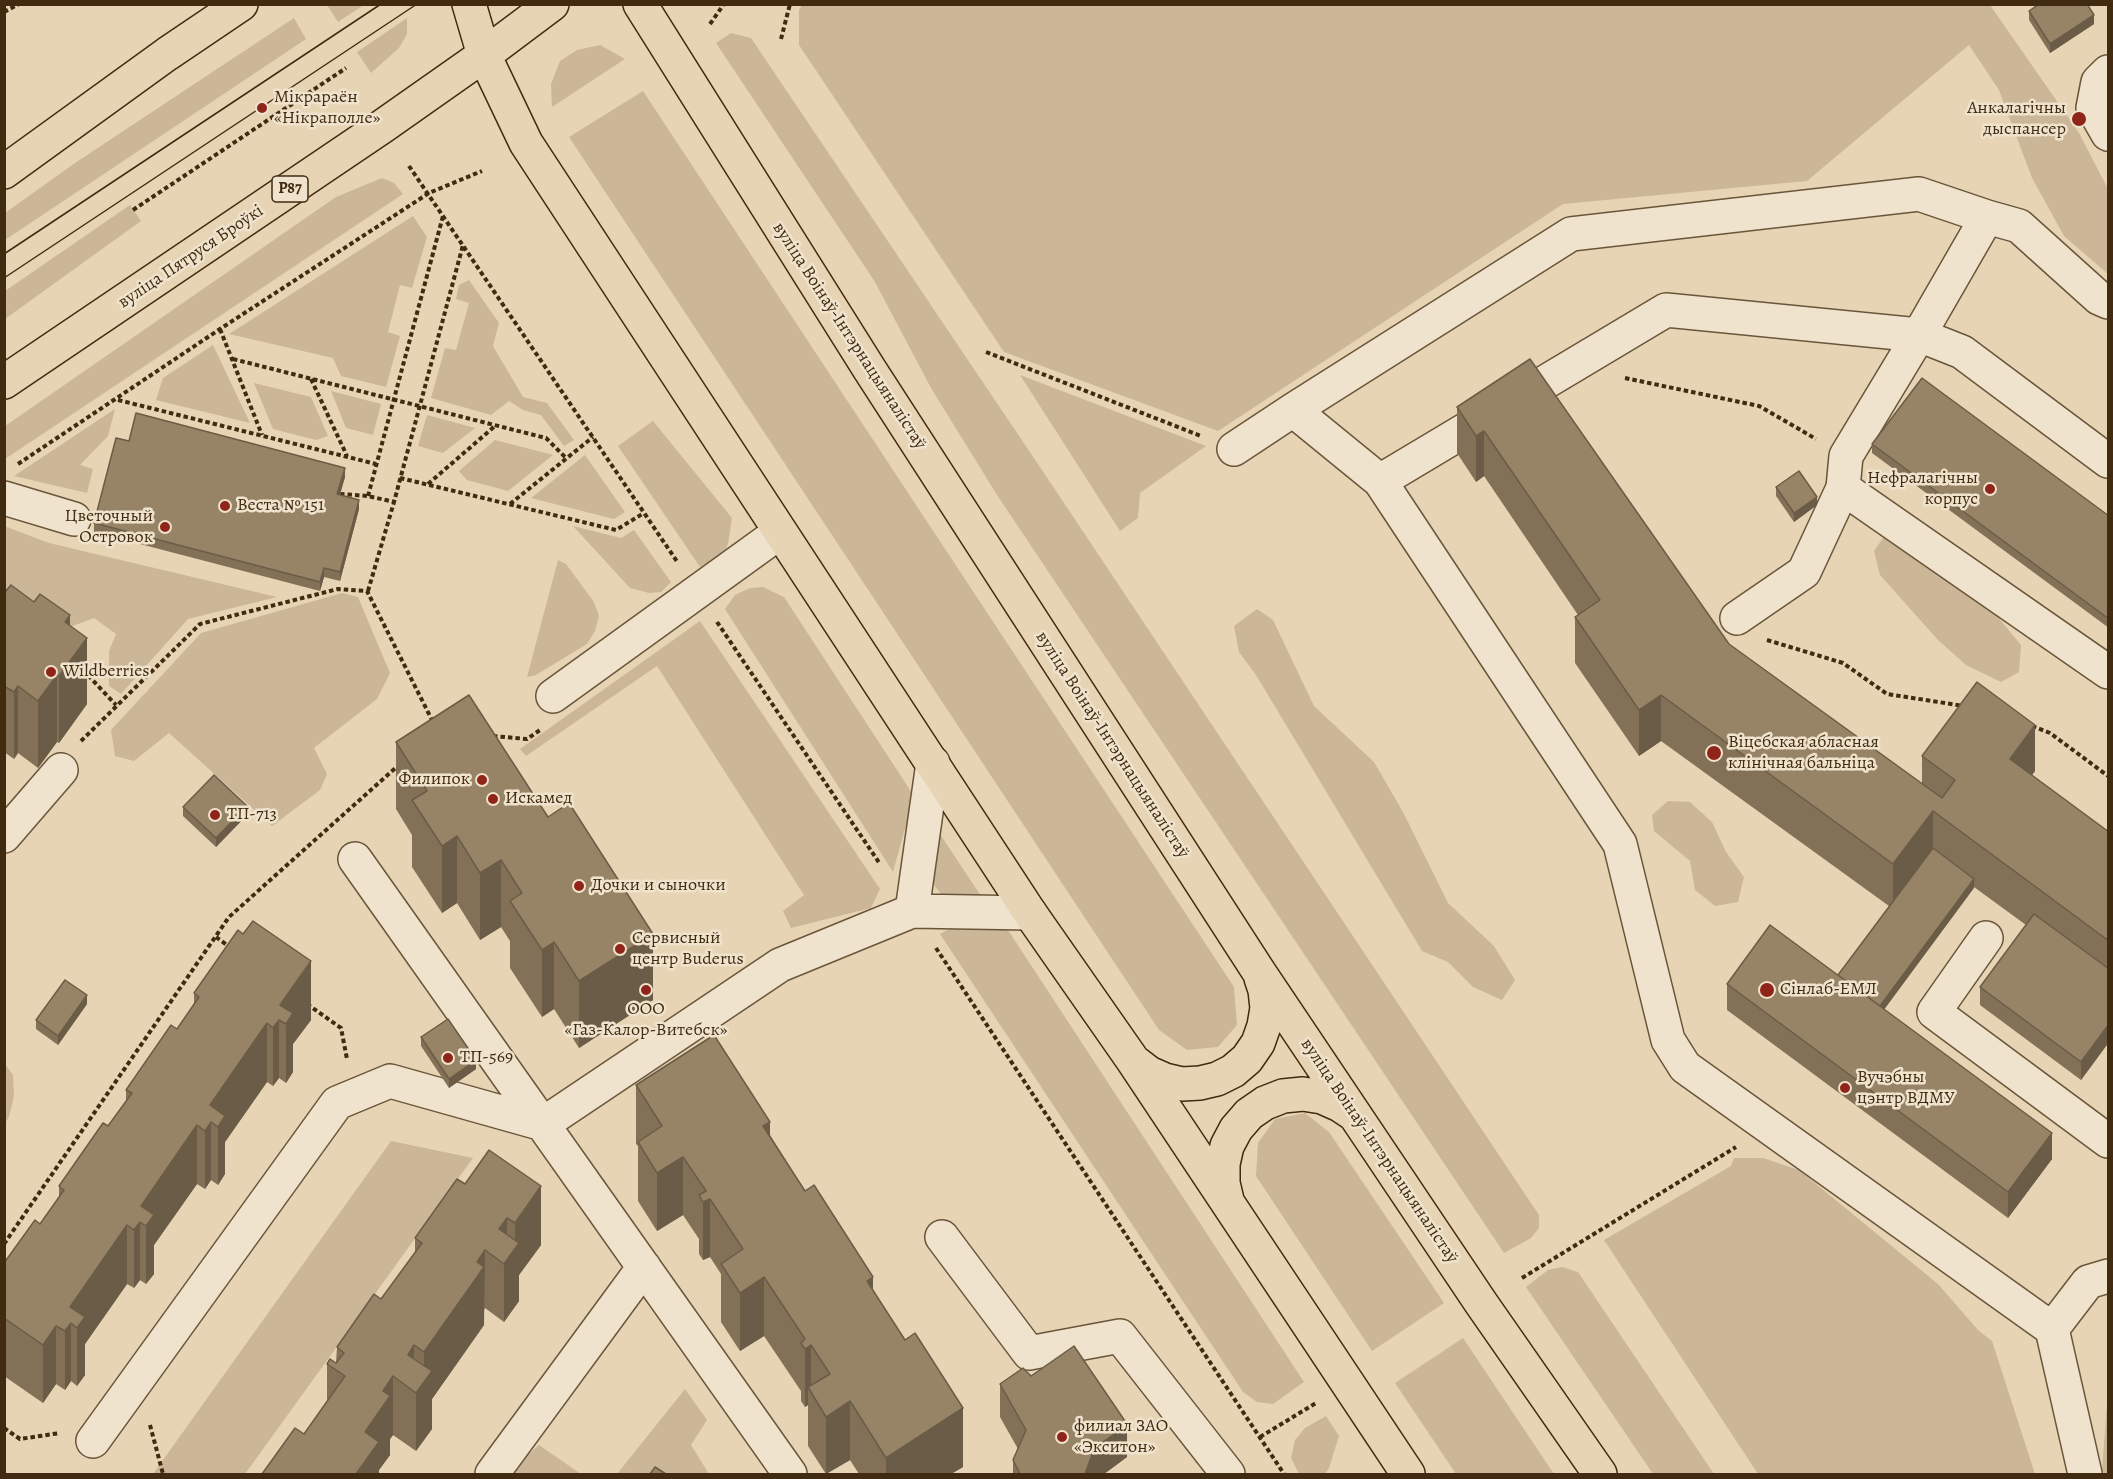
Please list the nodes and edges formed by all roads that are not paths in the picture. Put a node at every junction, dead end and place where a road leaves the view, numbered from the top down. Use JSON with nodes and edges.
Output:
{"nodes":[{"id":1,"x":241,"y":4,"type":"edge"},
{"id":2,"x":469,"y":4,"type":"edge"},
{"id":3,"x":552,"y":4,"type":"edge"},
{"id":4,"x":640,"y":4,"type":"edge"},
{"id":5,"x":484,"y":56,"type":"junction"},
{"id":6,"x":2109,"y":72,"type":"edge"},
{"id":7,"x":2109,"y":134,"type":"edge"},
{"id":8,"x":4,"y":172,"type":"edge"},
{"id":9,"x":1987,"y":217,"type":"junction"},
{"id":10,"x":2109,"y":302,"type":"edge"},
{"id":11,"x":1919,"y":335,"type":"junction"},
{"id":12,"x":4,"y":382,"type":"edge"},
{"id":13,"x":1293,"y":410,"type":"junction"},
{"id":14,"x":1234,"y":449,"type":"road end"},
{"id":15,"x":2109,"y":461,"type":"edge"},
{"id":16,"x":1380,"y":480,"type":"junction"},
{"id":17,"x":1843,"y":488,"type":"junction"},
{"id":18,"x":4,"y":498,"type":"edge"},
{"id":19,"x":74,"y":519,"type":"dead end"},
{"id":20,"x":780,"y":532,"type":"junction"},
{"id":21,"x":1737,"y":618,"type":"road end"},
{"id":22,"x":2109,"y":672,"type":"edge"},
{"id":23,"x":550,"y":711,"type":"road end"},
{"id":24,"x":933,"y":763,"type":"junction"},
{"id":25,"x":61,"y":770,"type":"dead end"},
{"id":26,"x":4,"y":836,"type":"edge"},
{"id":27,"x":355,"y":859,"type":"dead end"},
{"id":28,"x":912,"y":911,"type":"junction"},
{"id":29,"x":1030,"y":913,"type":"junction"},
{"id":30,"x":1986,"y":938,"type":"dead end"},
{"id":31,"x":1259,"y":972,"type":"junction"},
{"id":32,"x":1134,"y":1062,"type":"junction"},
{"id":33,"x":1356,"y":1116,"type":"junction"},
{"id":34,"x":543,"y":1124,"type":"junction"},
{"id":35,"x":2109,"y":1141,"type":"edge"},
{"id":36,"x":1228,"y":1202,"type":"junction"},
{"id":37,"x":942,"y":1238,"type":"dead end"},
{"id":38,"x":644,"y":1267,"type":"junction"},
{"id":39,"x":2109,"y":1276,"type":"edge"},
{"id":40,"x":2052,"y":1329,"type":"junction"},
{"id":41,"x":93,"y":1441,"type":"dead end"},
{"id":42,"x":1399,"y":1471,"type":"edge"},
{"id":43,"x":492,"y":1474,"type":"edge"},
{"id":44,"x":790,"y":1474,"type":"edge"},
{"id":45,"x":1228,"y":1474,"type":"edge"},
{"id":46,"x":1600,"y":1474,"type":"edge"},
{"id":47,"x":2085,"y":1474,"type":"edge"}],
"edges":[{"from":1,"to":8,"type":"main road"},
{"from":2,"to":5,"type":"main road"},
{"from":3,"to":5,"type":"main road","name":"вуліца Пятруся Броўкі","number":"Р87"},
{"from":4,"to":31,"type":"main road","name":"вуліца Воінаў-Інтэрнацыяналістаў"},
{"from":5,"to":12,"type":"main road","name":"вуліца Пятруся Броўкі","number":"Р87"},
{"from":5,"to":20,"type":"main road"},
{"from":6,"to":7,"type":"lane"},
{"from":9,"to":10,"type":"lane"},
{"from":9,"to":11,"type":"lane"},
{"from":9,"to":13,"type":"lane"},
{"from":11,"to":15,"type":"lane"},
{"from":11,"to":16,"type":"lane"},
{"from":11,"to":17,"type":"lane"},
{"from":13,"to":14,"type":"lane"},
{"from":13,"to":16,"type":"lane"},
{"from":16,"to":40,"type":"lane"},
{"from":17,"to":21,"type":"lane"},
{"from":17,"to":22,"type":"lane"},
{"from":18,"to":19,"type":"lane"},
{"from":20,"to":23,"type":"lane"},
{"from":20,"to":24,"type":"main road"},
{"from":24,"to":28,"type":"lane"},
{"from":24,"to":29,"type":"main road"},
{"from":25,"to":26,"type":"lane"},
{"from":27,"to":34,"type":"lane"},
{"from":28,"to":29,"type":"lane"},
{"from":28,"to":34,"type":"lane"},
{"from":29,"to":32,"type":"main road"},
{"from":30,"to":35,"type":"lane"},
{"from":31,"to":32,"type":"main road"},
{"from":31,"to":33,"type":"main road","name":"вуліца Воінаў-Інтэрнацыяналістаў"},
{"from":32,"to":36,"type":"main road"},
{"from":33,"to":36,"type":"main road"},
{"from":33,"to":46,"type":"main road","name":"вуліца Воінаў-Інтэрнацыяналістаў"},
{"from":34,"to":38,"type":"lane"},
{"from":34,"to":41,"type":"lane"},
{"from":36,"to":42,"type":"main road"},
{"from":37,"to":45,"type":"lane"},
{"from":38,"to":43,"type":"lane"},
{"from":38,"to":44,"type":"lane"},
{"from":39,"to":40,"type":"lane"},
{"from":40,"to":47,"type":"lane"}]}
